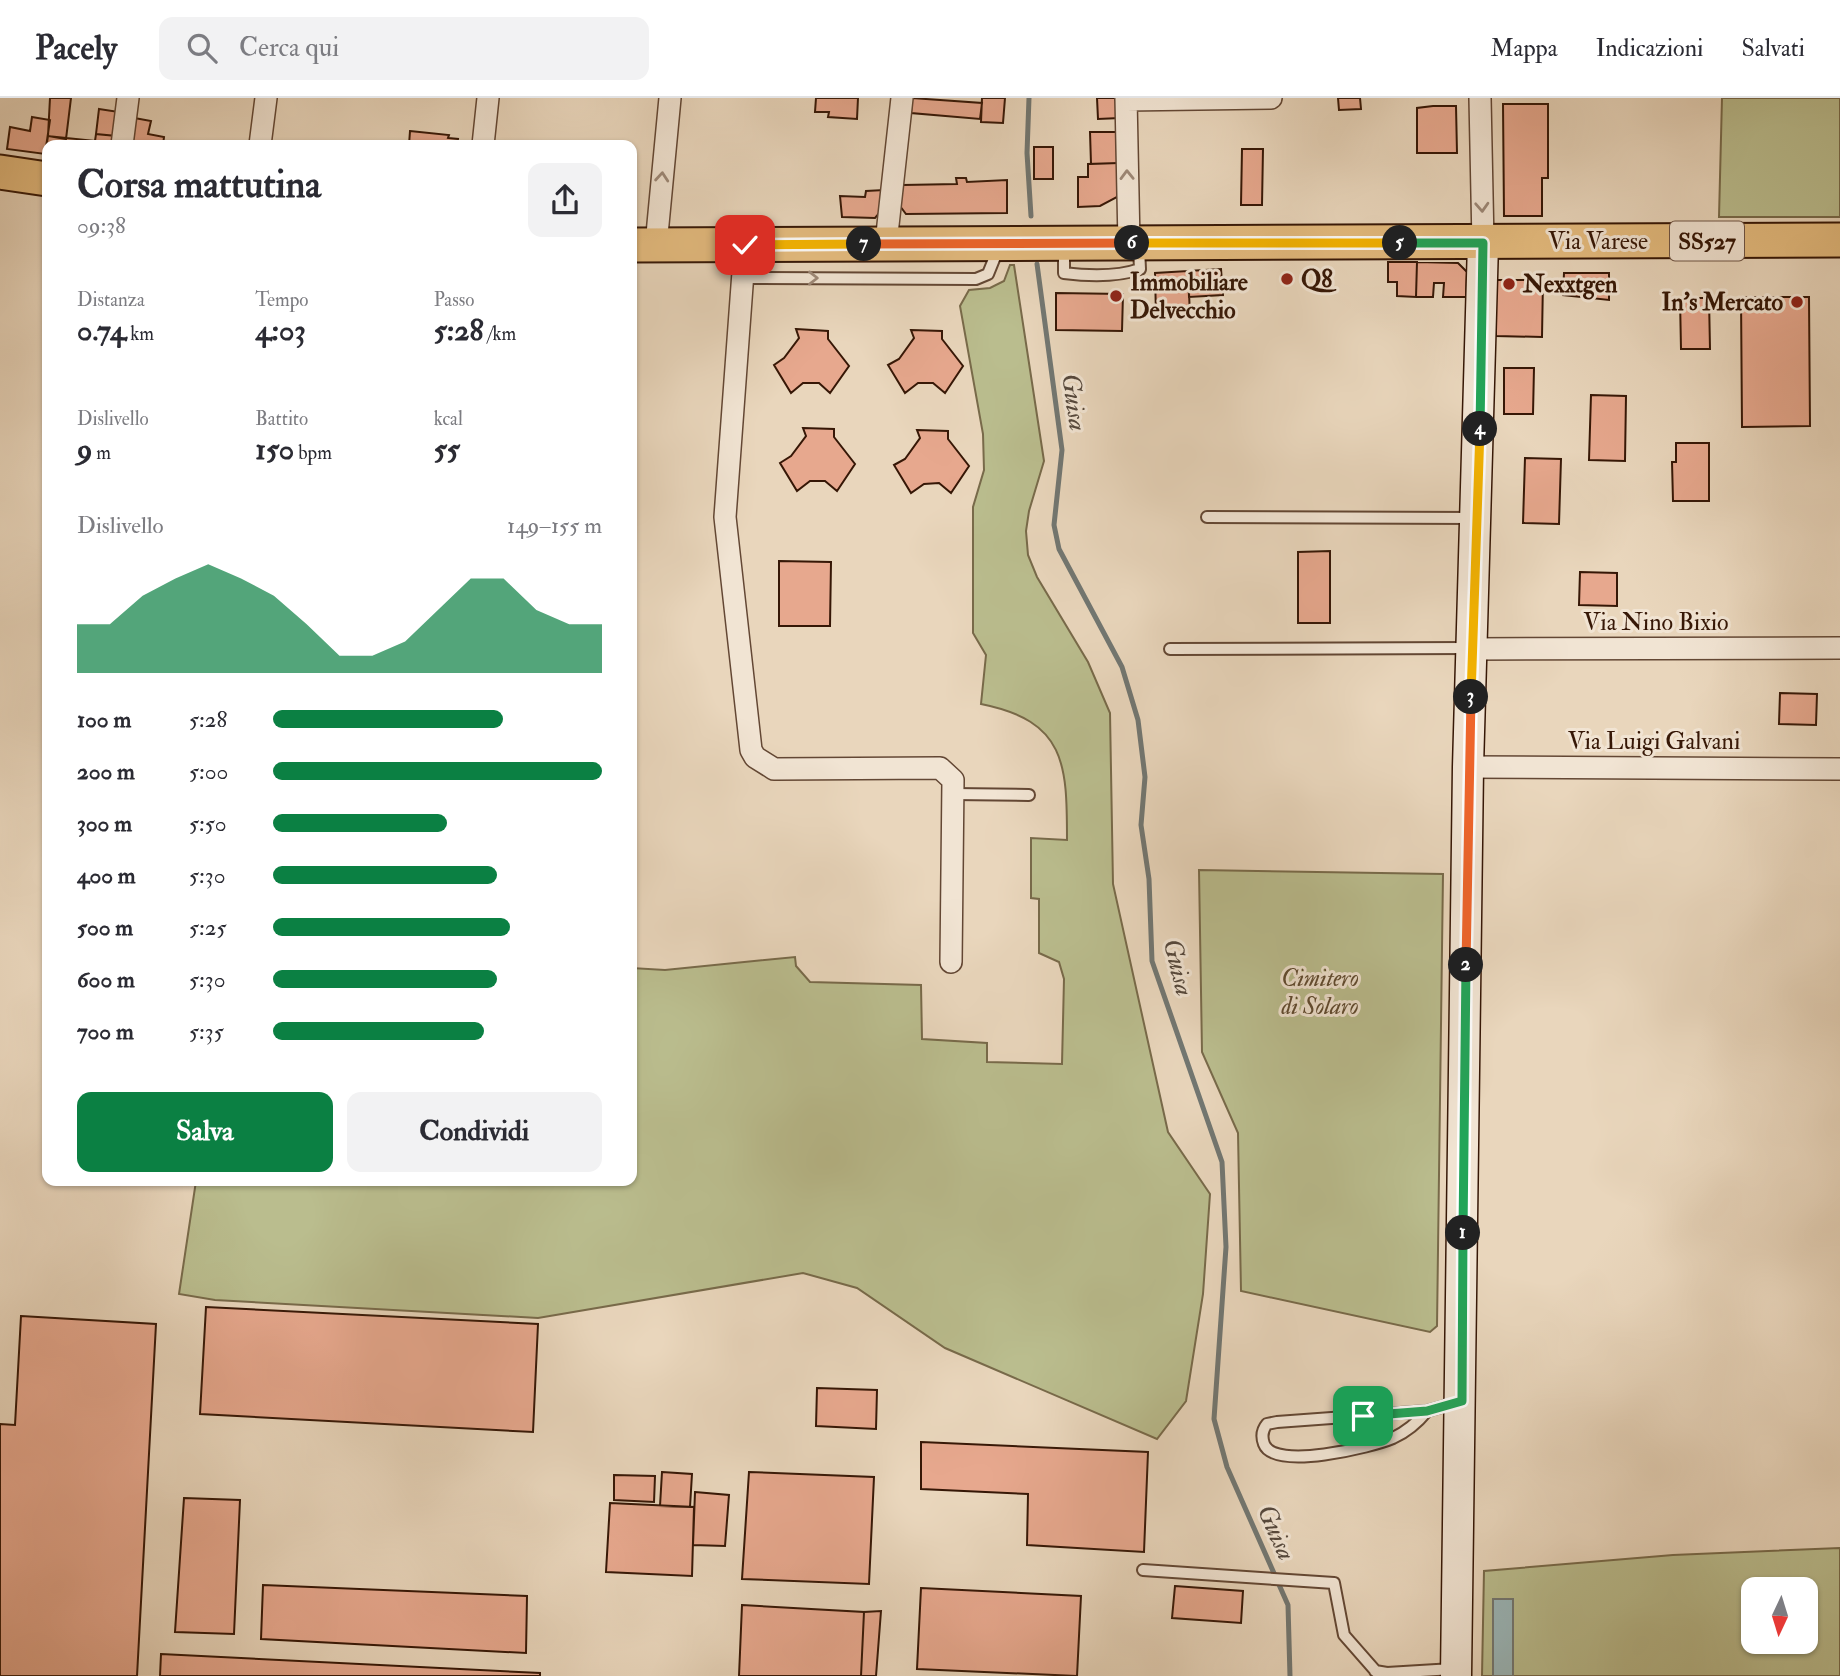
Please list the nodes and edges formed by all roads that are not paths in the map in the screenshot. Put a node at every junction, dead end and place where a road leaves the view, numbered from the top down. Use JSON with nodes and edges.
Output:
{"nodes":[{"id":1,"x":128,"y":98,"type":"edge"},
{"id":2,"x":266,"y":98,"type":"edge"},
{"id":3,"x":488,"y":98,"type":"edge"},
{"id":4,"x":670,"y":98,"type":"edge"},
{"id":5,"x":902,"y":98,"type":"edge"},
{"id":6,"x":1271,"y":98,"type":"edge"},
{"id":7,"x":1480,"y":98,"type":"edge"},
{"id":8,"x":1126,"y":99,"type":"edge"},
{"id":9,"x":123,"y":140,"type":"edge"},
{"id":10,"x":261,"y":140,"type":"edge"},
{"id":11,"x":484,"y":140,"type":"edge"},
{"id":12,"x":0,"y":172,"type":"edge"},
{"id":13,"x":42,"y":178,"type":"edge"},
{"id":14,"x":1840,"y":240,"type":"edge"},
{"id":15,"x":886,"y":243,"type":"junction"},
{"id":16,"x":1000,"y":243,"type":"junction"},
{"id":17,"x":1134,"y":243,"type":"junction"},
{"id":18,"x":1483,"y":243,"type":"junction"},
{"id":19,"x":644,"y":245,"type":"edge"},
{"id":20,"x":745,"y":245,"type":"junction"},
{"id":21,"x":745,"y":278,"type":"junction"},
{"id":22,"x":1207,"y":517,"type":"dead end"},
{"id":23,"x":1477,"y":518,"type":"junction"},
{"id":24,"x":1840,"y":648,"type":"edge"},
{"id":25,"x":1170,"y":649,"type":"dead end"},
{"id":26,"x":1472,"y":649,"type":"junction"},
{"id":27,"x":1468,"y":767,"type":"junction"},
{"id":28,"x":1840,"y":769,"type":"edge"},
{"id":29,"x":953,"y":794,"type":"junction"},
{"id":30,"x":1029,"y":795,"type":"dead end"},
{"id":31,"x":951,"y":962,"type":"dead end"},
{"id":32,"x":1462,"y":1401,"type":"junction"},
{"id":33,"x":1427,"y":1411,"type":"junction"},
{"id":34,"x":1143,"y":1570,"type":"dead end"},
{"id":35,"x":1456,"y":1672,"type":"edge"},
{"id":36,"x":1377,"y":1673,"type":"edge"}],
"edges":[{"from":1,"to":9,"type":"street"},
{"from":2,"to":10,"type":"street"},
{"from":3,"to":11,"type":"street"},
{"from":19,"to":4,"type":"street","one_way":true},
{"from":5,"to":15,"type":"street"},
{"from":6,"to":8,"type":"street"},
{"from":7,"to":18,"type":"street","one_way":true},
{"from":17,"to":8,"type":"street","one_way":true},
{"from":12,"to":13,"type":"main road"},
{"from":14,"to":18,"type":"main road","name":"Via Varese","number":"SS527"},
{"from":15,"to":16,"type":"main road","number":"SS527"},
{"from":15,"to":20,"type":"main road","number":"SS527"},
{"from":16,"to":17,"type":"main road","number":"SS527"},
{"from":21,"to":16,"type":"lane","one_way":true},
{"from":17,"to":18,"type":"main road","number":"SS527"},
{"from":18,"to":23,"type":"street"},
{"from":19,"to":20,"type":"main road","number":"SS527"},
{"from":20,"to":21,"type":"street"},
{"from":21,"to":29,"type":"street"},
{"from":22,"to":23,"type":"lane"},
{"from":23,"to":26,"type":"street"},
{"from":24,"to":26,"type":"street","name":"Via Nino Bixio"},
{"from":25,"to":26,"type":"lane"},
{"from":26,"to":27,"type":"street"},
{"from":27,"to":28,"type":"street","name":"Via Luigi Galvani"},
{"from":27,"to":32,"type":"street"},
{"from":29,"to":30,"type":"lane"},
{"from":29,"to":31,"type":"street"},
{"from":32,"to":33,"type":"lane"},
{"from":32,"to":35,"type":"street"},
{"from":33,"to":33,"type":"lane"},
{"from":34,"to":36,"type":"lane"},
{"from":35,"to":36,"type":"lane"}]}
